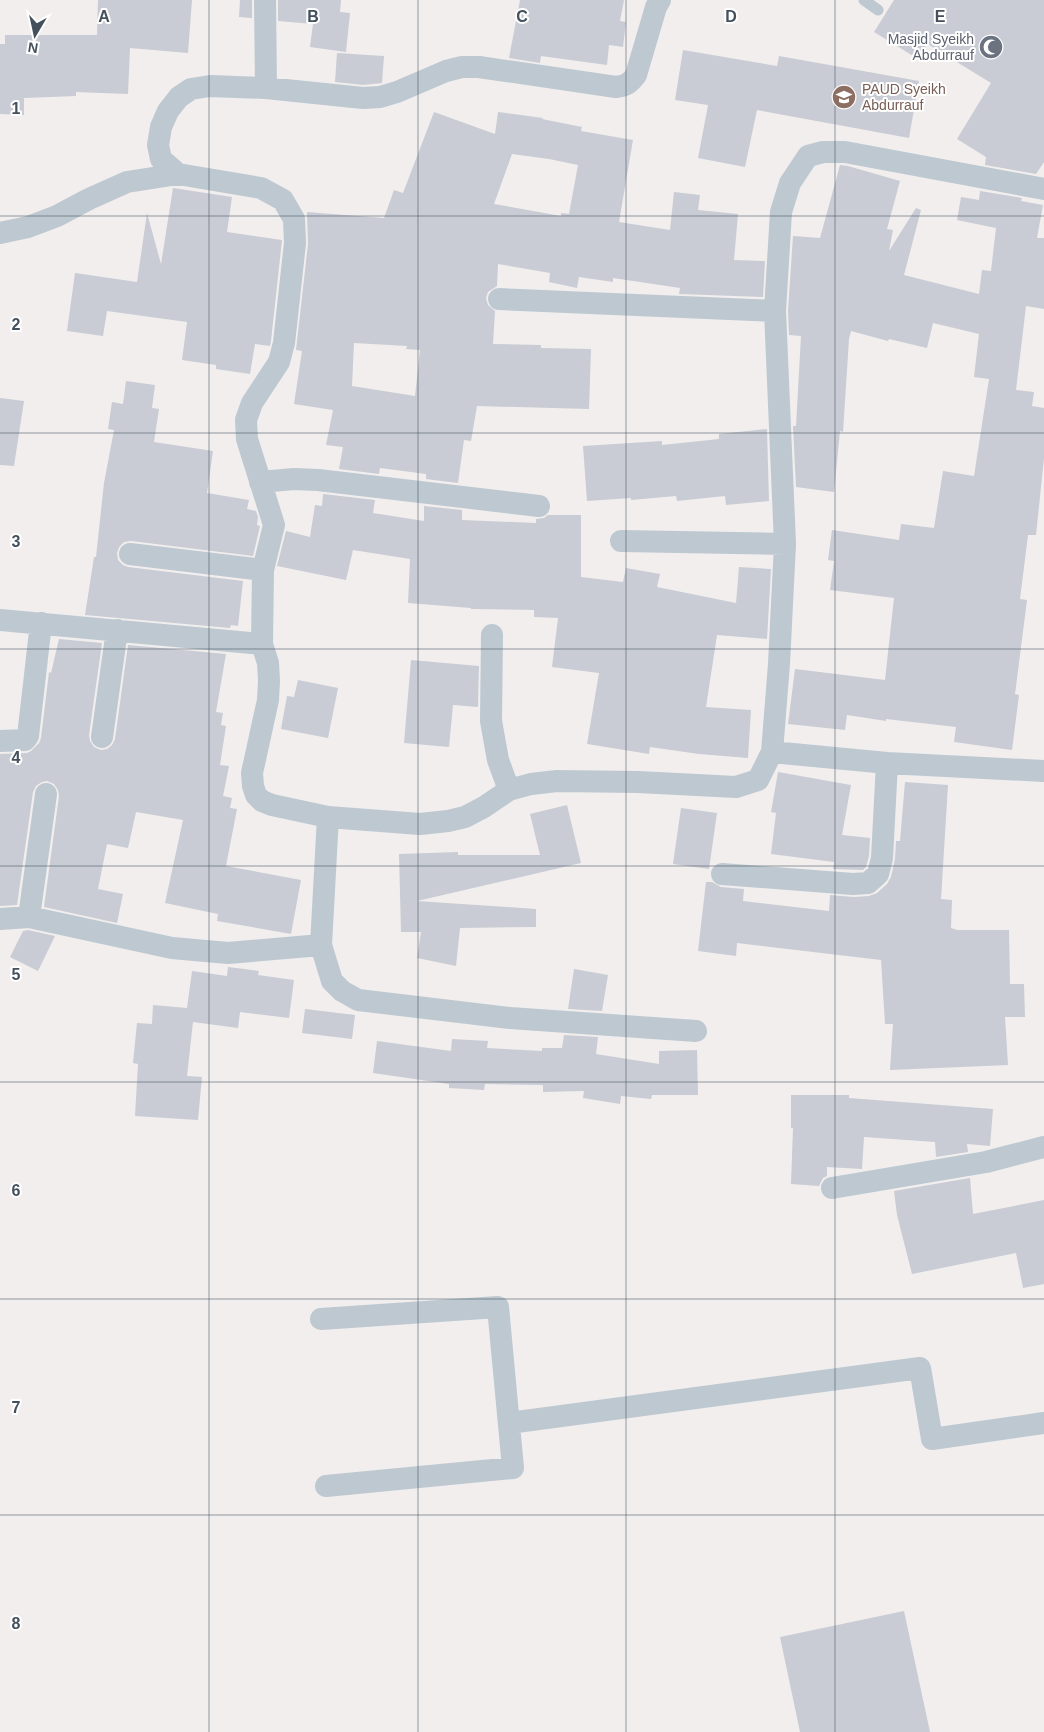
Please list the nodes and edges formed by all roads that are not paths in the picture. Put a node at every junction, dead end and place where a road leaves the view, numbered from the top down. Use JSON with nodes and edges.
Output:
{"nodes":[{"id":1,"x":265,"y":0,"type":"edge"},
{"id":2,"x":660,"y":0,"type":"edge"},
{"id":3,"x":864,"y":0,"type":"edge"},
{"id":4,"x":878,"y":10,"type":"dead end"},
{"id":5,"x":266,"y":88,"type":"junction"},
{"id":6,"x":178,"y":174,"type":"junction"},
{"id":7,"x":1044,"y":189,"type":"edge"},
{"id":8,"x":0,"y":232,"type":"edge"},
{"id":9,"x":499,"y":299,"type":"dead end"},
{"id":10,"x":775,"y":312,"type":"junction"},
{"id":11,"x":260,"y":482,"type":"junction"},
{"id":12,"x":539,"y":506,"type":"dead end"},
{"id":13,"x":621,"y":540,"type":"dead end"},
{"id":14,"x":785,"y":544,"type":"junction"},
{"id":15,"x":130,"y":554,"type":"dead end"},
{"id":16,"x":263,"y":570,"type":"junction"},
{"id":17,"x":0,"y":620,"type":"edge"},
{"id":18,"x":41,"y":624,"type":"junction"},
{"id":19,"x":117,"y":630,"type":"junction"},
{"id":20,"x":492,"y":635,"type":"dead end"},
{"id":21,"x":262,"y":644,"type":"junction"},
{"id":22,"x":102,"y":737,"type":"dead end"},
{"id":23,"x":0,"y":740,"type":"edge"},
{"id":24,"x":772,"y":752,"type":"junction"},
{"id":25,"x":887,"y":764,"type":"junction"},
{"id":26,"x":1044,"y":772,"type":"edge"},
{"id":27,"x":509,"y":790,"type":"junction"},
{"id":28,"x":46,"y":794,"type":"dead end"},
{"id":29,"x":328,"y":817,"type":"junction"},
{"id":30,"x":722,"y":874,"type":"dead end"},
{"id":31,"x":29,"y":917,"type":"junction"},
{"id":32,"x":0,"y":919,"type":"edge"},
{"id":33,"x":321,"y":945,"type":"junction"},
{"id":34,"x":696,"y":1031,"type":"dead end"},
{"id":35,"x":1044,"y":1147,"type":"edge"},
{"id":36,"x":832,"y":1188,"type":"dead end"},
{"id":37,"x":321,"y":1319,"type":"dead end"},
{"id":38,"x":509,"y":1423,"type":"junction"},
{"id":39,"x":1044,"y":1423,"type":"edge"},
{"id":40,"x":326,"y":1486,"type":"dead end"}],
"edges":[{"from":1,"to":5,"type":"street"},
{"from":2,"to":5,"type":"street"},
{"from":3,"to":4,"type":"lane"},
{"from":5,"to":6,"type":"street"},
{"from":6,"to":8,"type":"street"},
{"from":6,"to":11,"type":"street"},
{"from":7,"to":10,"type":"street"},
{"from":9,"to":10,"type":"street"},
{"from":10,"to":14,"type":"street"},
{"from":11,"to":12,"type":"street"},
{"from":11,"to":16,"type":"street"},
{"from":13,"to":14,"type":"street"},
{"from":14,"to":24,"type":"street"},
{"from":15,"to":16,"type":"street"},
{"from":16,"to":21,"type":"street"},
{"from":17,"to":18,"type":"street"},
{"from":18,"to":19,"type":"street"},
{"from":18,"to":23,"type":"street"},
{"from":19,"to":21,"type":"street"},
{"from":19,"to":22,"type":"street"},
{"from":20,"to":27,"type":"street"},
{"from":21,"to":29,"type":"street"},
{"from":24,"to":25,"type":"street"},
{"from":24,"to":27,"type":"street"},
{"from":25,"to":26,"type":"street"},
{"from":25,"to":30,"type":"street"},
{"from":27,"to":29,"type":"street"},
{"from":28,"to":31,"type":"street"},
{"from":29,"to":33,"type":"street"},
{"from":31,"to":32,"type":"street"},
{"from":31,"to":33,"type":"street"},
{"from":33,"to":34,"type":"street"},
{"from":35,"to":36,"type":"street"},
{"from":37,"to":38,"type":"street"},
{"from":38,"to":39,"type":"street"},
{"from":38,"to":40,"type":"street"}]}
